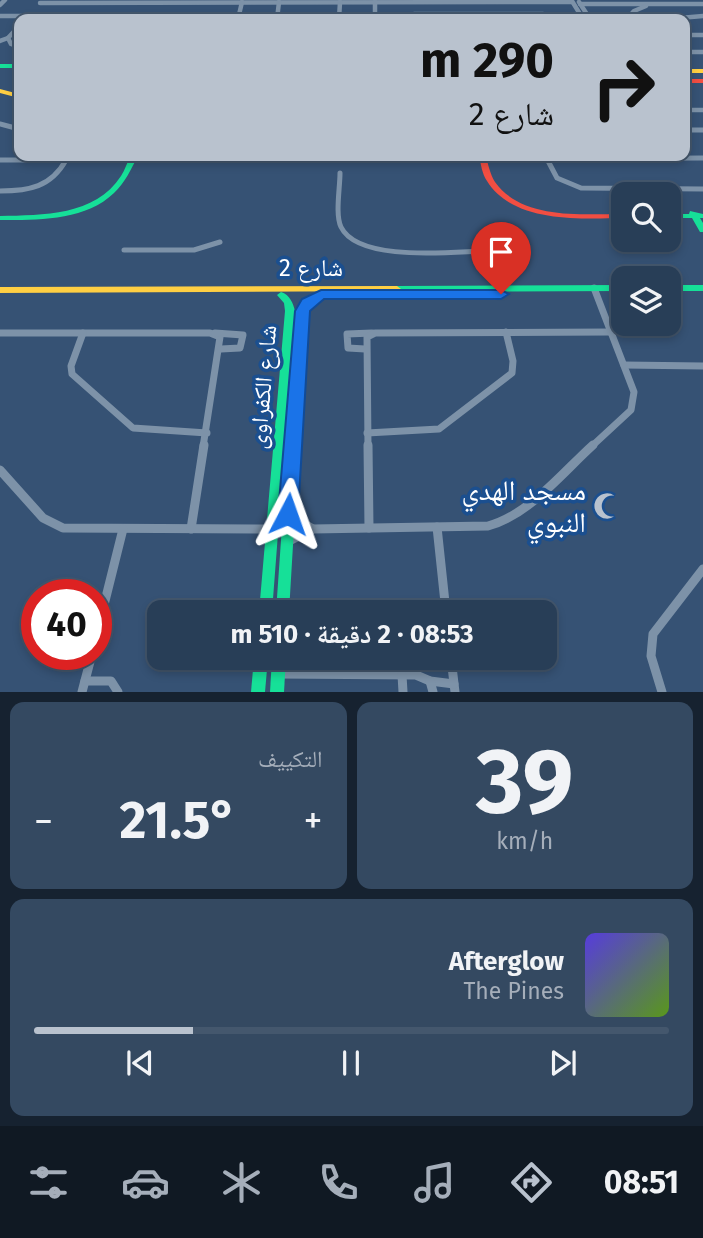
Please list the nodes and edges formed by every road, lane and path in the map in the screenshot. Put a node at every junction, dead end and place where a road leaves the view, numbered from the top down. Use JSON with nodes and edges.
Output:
{"nodes":[{"id":1,"x":694,"y":0,"type":"edge"},
{"id":2,"x":41,"y":1,"type":"edge"},
{"id":3,"x":298,"y":1,"type":"edge"},
{"id":4,"x":310,"y":1,"type":"edge"},
{"id":5,"x":575,"y":1,"type":"edge"},
{"id":6,"x":205,"y":2,"type":"junction"},
{"id":7,"x":242,"y":2,"type":"junction"},
{"id":8,"x":279,"y":2,"type":"junction"},
{"id":9,"x":340,"y":2,"type":"junction"},
{"id":10,"x":375,"y":2,"type":"junction"},
{"id":11,"x":413,"y":2,"type":"junction"},
{"id":12,"x":537,"y":2,"type":"junction"},
{"id":13,"x":79,"y":3,"type":"junction"},
{"id":14,"x":616,"y":4,"type":"junction"},
{"id":15,"x":654,"y":4,"type":"junction"},
{"id":16,"x":702,"y":6,"type":"edge"},
{"id":17,"x":71,"y":14,"type":"edge"},
{"id":18,"x":200,"y":14,"type":"edge"},
{"id":19,"x":239,"y":14,"type":"edge"},
{"id":20,"x":277,"y":14,"type":"edge"},
{"id":21,"x":339,"y":14,"type":"edge"},
{"id":22,"x":376,"y":14,"type":"edge"},
{"id":23,"x":415,"y":14,"type":"edge"},
{"id":24,"x":543,"y":14,"type":"edge"},
{"id":25,"x":623,"y":14,"type":"edge"},
{"id":26,"x":631,"y":14,"type":"edge"},
{"id":27,"x":14,"y":31,"type":"edge"},
{"id":28,"x":8,"y":38,"type":"junction"},
{"id":29,"x":0,"y":41,"type":"edge"},
{"id":30,"x":14,"y":44,"type":"edge"},
{"id":31,"x":66,"y":161,"type":"edge"},
{"id":32,"x":128,"y":161,"type":"edge"},
{"id":33,"x":488,"y":161,"type":"edge"},
{"id":34,"x":548,"y":161,"type":"edge"},
{"id":35,"x":340,"y":173,"type":"dead end"},
{"id":36,"x":703,"y":189,"type":"edge"},
{"id":37,"x":0,"y":191,"type":"edge"},
{"id":38,"x":611,"y":213,"type":"edge"},
{"id":39,"x":681,"y":214,"type":"edge"},
{"id":40,"x":700,"y":214,"type":"edge"},
{"id":41,"x":0,"y":216,"type":"edge"},
{"id":42,"x":703,"y":230,"type":"edge"},
{"id":43,"x":220,"y":242,"type":"dead end"},
{"id":44,"x":124,"y":250,"type":"dead end"},
{"id":45,"x":482,"y":251,"type":"dead end"},
{"id":46,"x":681,"y":288,"type":"edge"},
{"id":47,"x":703,"y":288,"type":"edge"},
{"id":48,"x":611,"y":289,"type":"edge"},
{"id":49,"x":595,"y":291,"type":"junction"},
{"id":50,"x":186,"y":292,"type":"junction"},
{"id":51,"x":413,"y":292,"type":"junction"},
{"id":52,"x":2,"y":293,"type":"edge"},
{"id":53,"x":611,"y":293,"type":"edge"},
{"id":54,"x":681,"y":294,"type":"edge"},
{"id":55,"x":703,"y":294,"type":"edge"},
{"id":56,"x":281,"y":295,"type":"junction"},
{"id":57,"x":321,"y":295,"type":"junction"},
{"id":58,"x":290,"y":308,"type":"junction"},
{"id":59,"x":303,"y":308,"type":"junction"},
{"id":60,"x":506,"y":332,"type":"junction"},
{"id":61,"x":611,"y":332,"type":"joint"},
{"id":62,"x":0,"y":333,"type":"edge"},
{"id":63,"x":83,"y":333,"type":"junction"},
{"id":64,"x":210,"y":333,"type":"junction"},
{"id":65,"x":375,"y":333,"type":"junction"},
{"id":66,"x":613,"y":336,"type":"edge"},
{"id":67,"x":221,"y":349,"type":"junction"},
{"id":68,"x":365,"y":349,"type":"junction"},
{"id":69,"x":624,"y":365,"type":"junction"},
{"id":70,"x":702,"y":366,"type":"edge"},
{"id":71,"x":207,"y":433,"type":"junction"},
{"id":72,"x":367,"y":433,"type":"junction"},
{"id":73,"x":0,"y":470,"type":"edge"},
{"id":74,"x":288,"y":514,"type":"junction"},
{"id":75,"x":437,"y":527,"type":"junction"},
{"id":76,"x":369,"y":528,"type":"junction"},
{"id":77,"x":272,"y":529,"type":"junction"},
{"id":78,"x":313,"y":529,"type":"junction"},
{"id":79,"x":122,"y":530,"type":"junction"},
{"id":80,"x":191,"y":530,"type":"junction"},
{"id":81,"x":286,"y":542,"type":"junction"},
{"id":82,"x":703,"y":569,"type":"edge"},
{"id":83,"x":110,"y":579,"type":"edge"},
{"id":84,"x":266,"y":600,"type":"edge"},
{"id":85,"x":283,"y":600,"type":"edge"},
{"id":86,"x":445,"y":600,"type":"edge"},
{"id":87,"x":260,"y":670,"type":"edge"},
{"id":88,"x":278,"y":670,"type":"edge"},
{"id":89,"x":452,"y":670,"type":"edge"},
{"id":90,"x":278,"y":674,"type":"junction"},
{"id":91,"x":402,"y":675,"type":"junction"},
{"id":92,"x":84,"y":687,"type":"edge"},
{"id":93,"x":432,"y":687,"type":"edge"},
{"id":94,"x":454,"y":688,"type":"edge"},
{"id":95,"x":118,"y":692,"type":"edge"},
{"id":96,"x":258,"y":692,"type":"edge"},
{"id":97,"x":277,"y":692,"type":"edge"},
{"id":98,"x":403,"y":692,"type":"edge"},
{"id":99,"x":662,"y":692,"type":"edge"}],
"edges":[{"from":1,"to":16,"type":"street"},
{"from":2,"to":13,"type":"street"},
{"from":3,"to":4,"type":"street"},
{"from":3,"to":8,"type":"street"},
{"from":4,"to":9,"type":"street"},
{"from":5,"to":12,"type":"street"},
{"from":5,"to":14,"type":"street"},
{"from":6,"to":7,"type":"street"},
{"from":6,"to":13,"type":"street"},
{"from":6,"to":18,"type":"street"},
{"from":7,"to":8,"type":"street"},
{"from":7,"to":19,"type":"street"},
{"from":8,"to":20,"type":"street"},
{"from":9,"to":10,"type":"street"},
{"from":9,"to":21,"type":"street"},
{"from":10,"to":11,"type":"street"},
{"from":10,"to":22,"type":"street"},
{"from":11,"to":12,"type":"street"},
{"from":11,"to":23,"type":"street"},
{"from":12,"to":24,"type":"street"},
{"from":13,"to":17,"type":"street"},
{"from":14,"to":15,"type":"street"},
{"from":14,"to":25,"type":"street"},
{"from":15,"to":16,"type":"street"},
{"from":15,"to":26,"type":"street"},
{"from":27,"to":28,"type":"street"},
{"from":28,"to":29,"type":"street"},
{"from":28,"to":30,"type":"street"},
{"from":31,"to":37,"type":"street"},
{"from":32,"to":41,"type":"main road"},
{"from":33,"to":38,"type":"main road"},
{"from":34,"to":36,"type":"street"},
{"from":35,"to":45,"type":"street"},
{"from":39,"to":40,"type":"main road"},
{"from":40,"to":42,"type":"main road"},
{"from":43,"to":44,"type":"street"},
{"from":46,"to":47,"type":"main road"},
{"from":48,"to":49,"type":"main road","name":"شارع 2"},
{"from":49,"to":51,"type":"main road","name":"شارع 2"},
{"from":49,"to":53,"type":"main road","name":"شارع 2"},
{"from":49,"to":61,"type":"street"},
{"from":50,"to":51,"type":"main road","name":"شارع 2"},
{"from":50,"to":52,"type":"main road","name":"شارع 2"},
{"from":50,"to":56,"type":"main road","name":"شارع 2"},
{"from":51,"to":57,"type":"main road","name":"شارع 2"},
{"from":54,"to":55,"type":"main road"},
{"from":56,"to":57,"type":"main road","name":"شارع 2"},
{"from":56,"to":58,"type":"main road","name":"شارع الكفراوى"},
{"from":57,"to":59,"type":"main road","name":"شارع الكفراوى"},
{"from":58,"to":59,"type":"main road"},
{"from":58,"to":77,"type":"main road","name":"شارع الكفراوى"},
{"from":59,"to":74,"type":"main road","name":"شارع الكفراوى"},
{"from":60,"to":61,"type":"street"},
{"from":60,"to":65,"type":"street"},
{"from":60,"to":72,"type":"street"},
{"from":62,"to":63,"type":"street"},
{"from":63,"to":64,"type":"street"},
{"from":63,"to":71,"type":"street"},
{"from":64,"to":67,"type":"street"},
{"from":64,"to":67,"type":"street"},
{"from":65,"to":68,"type":"street"},
{"from":65,"to":68,"type":"street"},
{"from":66,"to":69,"type":"street"},
{"from":67,"to":71,"type":"street"},
{"from":68,"to":72,"type":"street"},
{"from":69,"to":70,"type":"street"},
{"from":69,"to":75,"type":"street"},
{"from":71,"to":80,"type":"street"},
{"from":72,"to":76,"type":"street"},
{"from":73,"to":79,"type":"street"},
{"from":74,"to":78,"type":"street"},
{"from":74,"to":81,"type":"main road","name":"شارع الكفراوى"},
{"from":75,"to":76,"type":"street"},
{"from":75,"to":86,"type":"street"},
{"from":76,"to":78,"type":"street"},
{"from":77,"to":80,"type":"street"},
{"from":77,"to":84,"type":"main road","name":"شارع الكفراوى"},
{"from":78,"to":81,"type":"street"},
{"from":79,"to":80,"type":"street"},
{"from":79,"to":83,"type":"street"},
{"from":81,"to":85,"type":"main road","name":"شارع الكفراوى"},
{"from":82,"to":99,"type":"street"},
{"from":87,"to":96,"type":"main road"},
{"from":88,"to":90,"type":"main road"},
{"from":89,"to":94,"type":"street"},
{"from":90,"to":91,"type":"street"},
{"from":90,"to":97,"type":"main road"},
{"from":91,"to":93,"type":"street"},
{"from":91,"to":98,"type":"street"},
{"from":92,"to":95,"type":"street"},
{"from":93,"to":94,"type":"street"}]}
